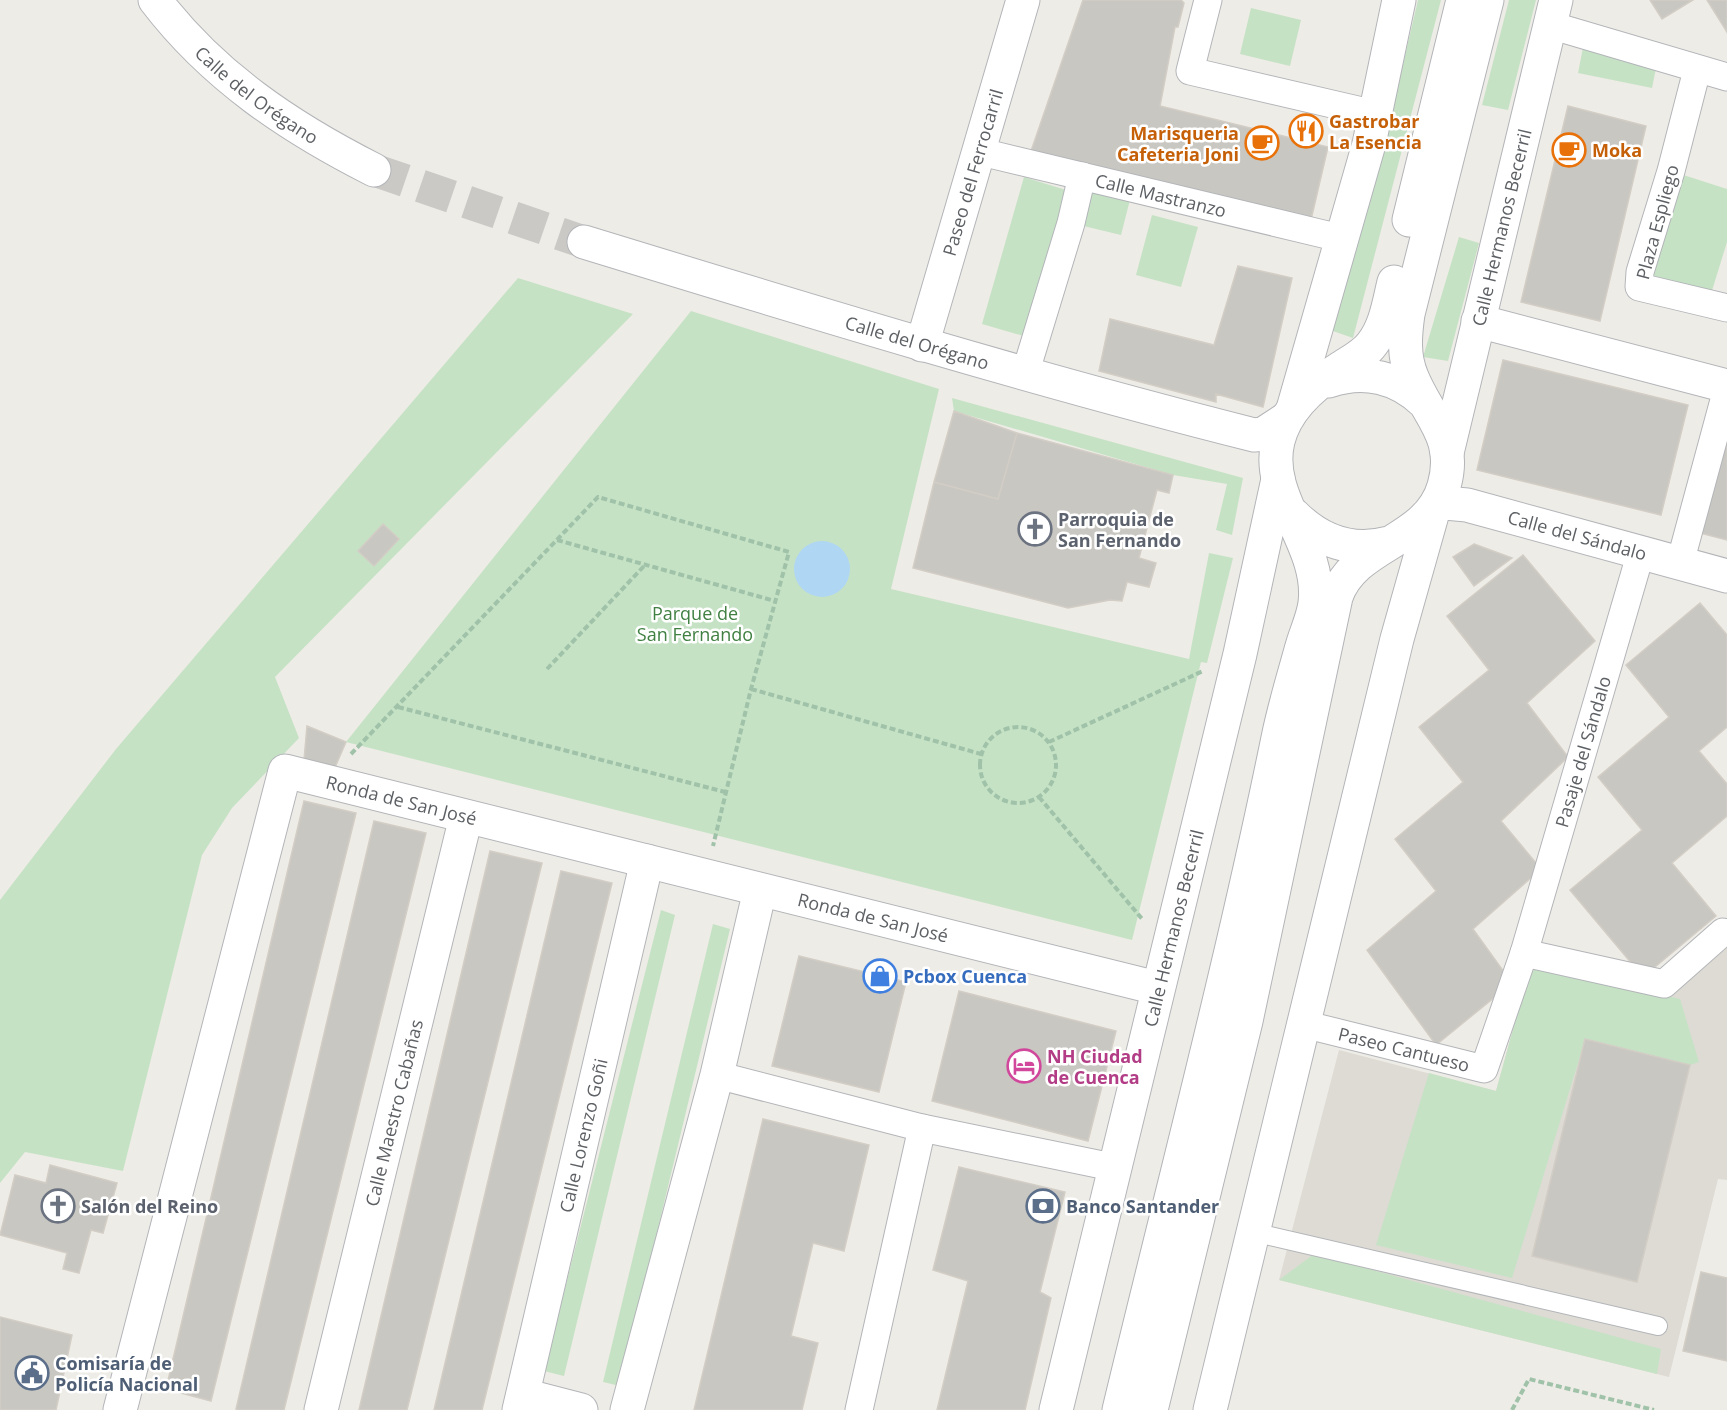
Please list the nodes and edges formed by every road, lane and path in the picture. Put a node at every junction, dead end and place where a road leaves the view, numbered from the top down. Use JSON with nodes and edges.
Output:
{"nodes":[{"id":1,"x":155,"y":0,"type":"edge"},
{"id":2,"x":1023,"y":0,"type":"edge"},
{"id":3,"x":1208,"y":0,"type":"edge"},
{"id":4,"x":1399,"y":0,"type":"edge"},
{"id":5,"x":1463,"y":0,"type":"edge"},
{"id":6,"x":1487,"y":0,"type":"edge"},
{"id":7,"x":1553,"y":12,"type":"edge"},
{"id":8,"x":1697,"y":70,"type":"junction"},
{"id":9,"x":1727,"y":77,"type":"edge"},
{"id":10,"x":1375,"y":114,"type":"junction"},
{"id":11,"x":977,"y":152,"type":"junction"},
{"id":12,"x":374,"y":170,"type":"tunnel mouth"},
{"id":13,"x":1082,"y":176,"type":"junction"},
{"id":14,"x":1344,"y":239,"type":"junction"},
{"id":15,"x":584,"y":242,"type":"tunnel mouth"},
{"id":16,"x":1727,"y":308,"type":"edge"},
{"id":17,"x":1478,"y":321,"type":"junction"},
{"id":18,"x":922,"y":345,"type":"junction"},
{"id":19,"x":1025,"y":374,"type":"junction"},
{"id":20,"x":1727,"y":387,"type":"edge"},
{"id":21,"x":1426,"y":404,"type":"junction"},
{"id":22,"x":1298,"y":406,"type":"junction"},
{"id":23,"x":1254,"y":435,"type":"junction"},
{"id":24,"x":1448,"y":459,"type":"junction"},
{"id":25,"x":1280,"y":483,"type":"junction"},
{"id":26,"x":1434,"y":508,"type":"junction"},
{"id":27,"x":1484,"y":510,"type":"junction"},
{"id":28,"x":557,"y":540,"type":"junction"},
{"id":29,"x":1393,"y":541,"type":"junction"},
{"id":30,"x":1641,"y":552,"type":"junction"},
{"id":31,"x":1680,"y":563,"type":"junction"},
{"id":32,"x":645,"y":565,"type":"junction"},
{"id":33,"x":1727,"y":576,"type":"edge"},
{"id":34,"x":775,"y":601,"type":"junction"},
{"id":35,"x":1240,"y":654,"type":"junction"},
{"id":36,"x":547,"y":669,"type":"dead end"},
{"id":37,"x":751,"y":689,"type":"junction"},
{"id":38,"x":397,"y":707,"type":"junction"},
{"id":39,"x":1049,"y":742,"type":"junction"},
{"id":40,"x":981,"y":754,"type":"junction"},
{"id":41,"x":326,"y":782,"type":"junction"},
{"id":42,"x":725,"y":792,"type":"junction"},
{"id":43,"x":1039,"y":797,"type":"junction"},
{"id":44,"x":466,"y":817,"type":"junction"},
{"id":45,"x":647,"y":861,"type":"junction"},
{"id":46,"x":706,"y":876,"type":"junction"},
{"id":47,"x":760,"y":890,"type":"junction"},
{"id":48,"x":1726,"y":927,"type":"edge"},
{"id":49,"x":1166,"y":948,"type":"junction"},
{"id":50,"x":1524,"y":953,"type":"junction"},
{"id":51,"x":1157,"y":988,"type":"junction"},
{"id":52,"x":1303,"y":1024,"type":"junction"},
{"id":53,"x":717,"y":1075,"type":"junction"},
{"id":54,"x":922,"y":1128,"type":"junction"},
{"id":55,"x":1117,"y":1168,"type":"junction"},
{"id":56,"x":1253,"y":1232,"type":"junction"},
{"id":57,"x":1658,"y":1326,"type":"dead end"},
{"id":58,"x":521,"y":1402,"type":"edge"},
{"id":59,"x":120,"y":1410,"type":"edge"},
{"id":60,"x":321,"y":1410,"type":"edge"},
{"id":61,"x":581,"y":1410,"type":"edge"},
{"id":62,"x":627,"y":1410,"type":"edge"},
{"id":63,"x":859,"y":1410,"type":"edge"},
{"id":64,"x":1056,"y":1410,"type":"edge"},
{"id":65,"x":1119,"y":1410,"type":"edge"},
{"id":66,"x":1150,"y":1410,"type":"edge"},
{"id":67,"x":1210,"y":1410,"type":"edge"},
{"id":68,"x":1512,"y":1410,"type":"edge"},
{"id":69,"x":1654,"y":1410,"type":"edge"}],
"edges":[{"from":1,"to":12,"type":"street","name":"Calle del Orégano"},
{"from":2,"to":11,"type":"street","name":"Paseo del Ferrocarril"},
{"from":3,"to":10,"type":"street"},
{"from":4,"to":10,"type":"street","name":"Calle Hermanos Becerril"},
{"from":5,"to":22,"type":"street"},
{"from":6,"to":21,"type":"street","name":"Calle Hermanos Becerril"},
{"from":7,"to":8,"type":"street"},
{"from":7,"to":17,"type":"street","name":"Calle Hermanos Becerril"},
{"from":8,"to":9,"type":"street"},
{"from":8,"to":16,"type":"street","name":"Plaza Espliego"},
{"from":10,"to":14,"type":"street","name":"Calle Hermanos Becerril"},
{"from":11,"to":13,"type":"street","name":"Calle Mastranzo"},
{"from":11,"to":18,"type":"street","name":"Paseo del Ferrocarril"},
{"from":13,"to":14,"type":"street","name":"Calle Mastranzo"},
{"from":13,"to":19,"type":"street"},
{"from":14,"to":22,"type":"street","name":"Calle Hermanos Becerril"},
{"from":15,"to":18,"type":"street","name":"Calle del Orégano"},
{"from":17,"to":20,"type":"street"},
{"from":17,"to":24,"type":"street","name":"Calle Hermanos Becerril"},
{"from":18,"to":19,"type":"street","name":"Calle del Orégano"},
{"from":19,"to":23,"type":"street","name":"Calle del Orégano"},
{"from":20,"to":31,"type":"street"},
{"from":21,"to":22,"type":"street","name":"Calle Hermanos Becerril"},
{"from":21,"to":24,"type":"street","name":"Calle Hermanos Becerril"},
{"from":22,"to":23,"type":"street"},
{"from":22,"to":25,"type":"street","name":"Calle Hermanos Becerril"},
{"from":23,"to":25,"type":"street"},
{"from":24,"to":26,"type":"street","name":"Calle Hermanos Becerril"},
{"from":24,"to":27,"type":"street","name":"Calle del Sándalo"},
{"from":25,"to":29,"type":"street","name":"Calle Hermanos Becerril"},
{"from":25,"to":35,"type":"street","name":"Calle Hermanos Becerril"},
{"from":25,"to":65,"type":"street"},
{"from":26,"to":27,"type":"street"},
{"from":26,"to":29,"type":"street","name":"Calle Hermanos Becerril"},
{"from":26,"to":52,"type":"street","name":"Calle Hermanos Becerril"},
{"from":27,"to":30,"type":"street","name":"Calle del Sándalo"},
{"from":28,"to":32,"type":"path"},
{"from":28,"to":34,"type":"path"},
{"from":28,"to":38,"type":"path"},
{"from":29,"to":66,"type":"street","name":"Calle Hermanos Becerril"},
{"from":30,"to":31,"type":"street","name":"Calle del Sándalo"},
{"from":30,"to":50,"type":"street","name":"Pasaje del Sándalo"},
{"from":31,"to":33,"type":"street","name":"Calle del Sándalo"},
{"from":32,"to":34,"type":"path"},
{"from":32,"to":36,"type":"path"},
{"from":34,"to":37,"type":"path"},
{"from":35,"to":39,"type":"path"},
{"from":35,"to":49,"type":"street","name":"Calle Hermanos Becerril"},
{"from":37,"to":40,"type":"path"},
{"from":37,"to":42,"type":"path"},
{"from":38,"to":41,"type":"path"},
{"from":38,"to":42,"type":"path"},
{"from":39,"to":40,"type":"path"},
{"from":39,"to":43,"type":"path"},
{"from":40,"to":43,"type":"path"},
{"from":41,"to":44,"type":"street","name":"Ronda de San José"},
{"from":41,"to":59,"type":"street","name":"Ronda de San José"},
{"from":42,"to":46,"type":"path"},
{"from":43,"to":49,"type":"path"},
{"from":44,"to":45,"type":"street","name":"Ronda de San José"},
{"from":44,"to":60,"type":"street","name":"Calle Maestro Cabañas"},
{"from":45,"to":46,"type":"street","name":"Ronda de San José"},
{"from":45,"to":58,"type":"street","name":"Calle Lorenzo Goñi"},
{"from":46,"to":47,"type":"street","name":"Ronda de San José"},
{"from":47,"to":51,"type":"street","name":"Ronda de San José"},
{"from":47,"to":53,"type":"street"},
{"from":48,"to":50,"type":"street"},
{"from":49,"to":51,"type":"street","name":"Calle Hermanos Becerril"},
{"from":50,"to":52,"type":"street","name":"Paseo Cantueso"},
{"from":51,"to":55,"type":"street","name":"Calle Hermanos Becerril"},
{"from":52,"to":56,"type":"street","name":"Calle Hermanos Becerril"},
{"from":53,"to":54,"type":"street"},
{"from":53,"to":62,"type":"street"},
{"from":54,"to":55,"type":"street"},
{"from":54,"to":63,"type":"street"},
{"from":55,"to":64,"type":"street","name":"Calle Hermanos Becerril"},
{"from":56,"to":57,"type":"lane"},
{"from":56,"to":67,"type":"street","name":"Calle Hermanos Becerril"},
{"from":58,"to":61,"type":"street"},
{"from":68,"to":69,"type":"path"}]}
